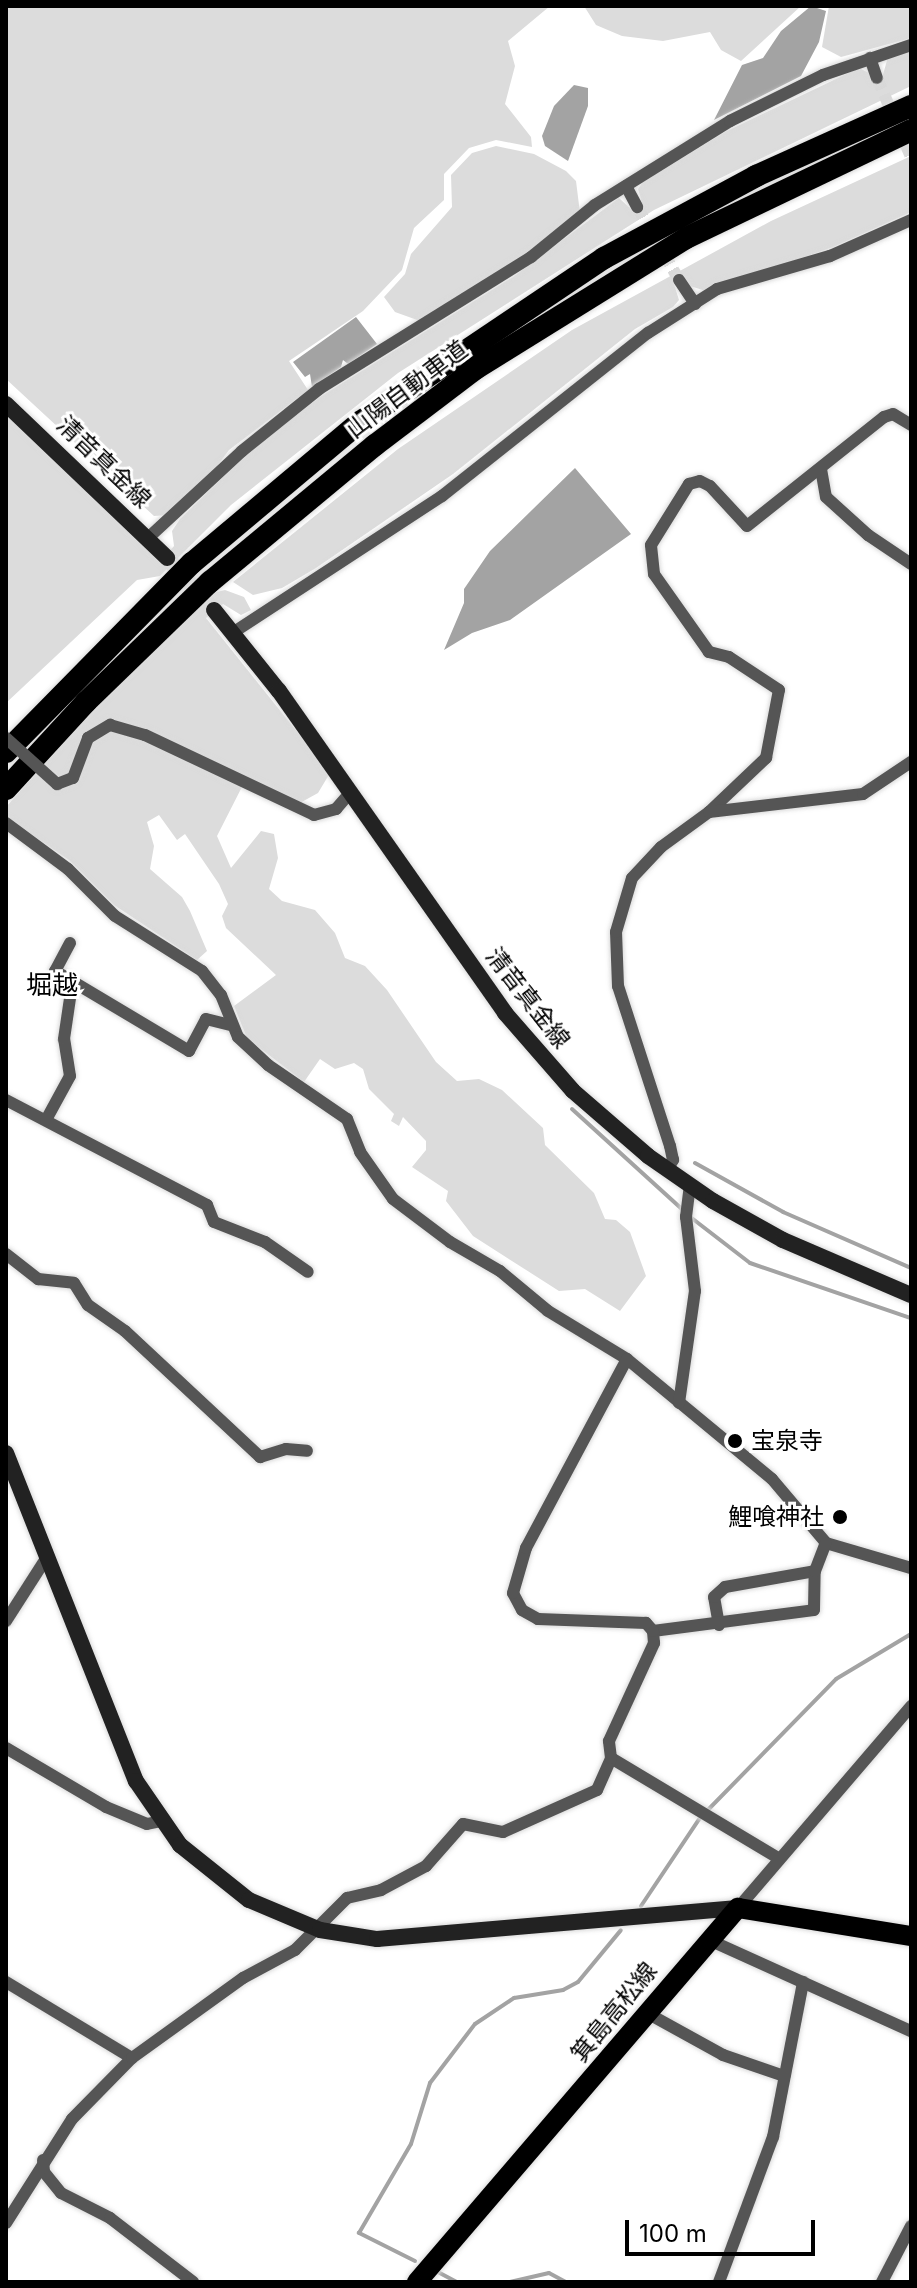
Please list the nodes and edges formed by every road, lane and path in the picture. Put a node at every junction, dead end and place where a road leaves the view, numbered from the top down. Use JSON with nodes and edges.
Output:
{"nodes":[{"id":1,"x":911,"y":45,"type":"edge"},
{"id":2,"x":870,"y":58,"type":"junction"},
{"id":3,"x":877,"y":78,"type":"tunnel mouth"},
{"id":4,"x":911,"y":106,"type":"edge"},
{"id":5,"x":911,"y":130,"type":"edge"},
{"id":6,"x":626,"y":186,"type":"junction"},
{"id":7,"x":637,"y":207,"type":"tunnel mouth"},
{"id":8,"x":911,"y":220,"type":"edge"},
{"id":9,"x":679,"y":280,"type":"tunnel mouth"},
{"id":10,"x":695,"y":304,"type":"junction"},
{"id":11,"x":6,"y":404,"type":"edge"},
{"id":12,"x":911,"y":425,"type":"edge"},
{"id":13,"x":821,"y":469,"type":"junction"},
{"id":14,"x":148,"y":538,"type":"junction"},
{"id":15,"x":167,"y":558,"type":"tunnel mouth"},
{"id":16,"x":911,"y":564,"type":"edge"},
{"id":17,"x":214,"y":610,"type":"tunnel mouth"},
{"id":18,"x":234,"y":632,"type":"junction"},
{"id":19,"x":6,"y":738,"type":"edge"},
{"id":20,"x":6,"y":752,"type":"edge"},
{"id":21,"x":911,"y":762,"type":"edge"},
{"id":22,"x":6,"y":789,"type":"edge"},
{"id":23,"x":351,"y":792,"type":"junction"},
{"id":24,"x":709,"y":812,"type":"junction"},
{"id":25,"x":6,"y":823,"type":"edge"},
{"id":26,"x":70,"y":943,"type":"dead end"},
{"id":27,"x":72,"y":985,"type":"junction"},
{"id":28,"x":230,"y":1025,"type":"junction"},
{"id":29,"x":6,"y":1100,"type":"edge"},
{"id":30,"x":46,"y":1120,"type":"junction"},
{"id":31,"x":667,"y":1170,"type":"junction"},
{"id":32,"x":688,"y":1194,"type":"junction"},
{"id":33,"x":6,"y":1254,"type":"edge"},
{"id":34,"x":308,"y":1272,"type":"dead end"},
{"id":35,"x":911,"y":1295,"type":"edge"},
{"id":36,"x":627,"y":1359,"type":"junction"},
{"id":37,"x":679,"y":1403,"type":"junction"},
{"id":38,"x":307,"y":1451,"type":"dead end"},
{"id":39,"x":6,"y":1453,"type":"edge"},
{"id":40,"x":826,"y":1543,"type":"junction"},
{"id":41,"x":47,"y":1557,"type":"junction"},
{"id":42,"x":911,"y":1568,"type":"edge"},
{"id":43,"x":815,"y":1571,"type":"junction"},
{"id":44,"x":6,"y":1621,"type":"edge"},
{"id":45,"x":719,"y":1625,"type":"junction"},
{"id":46,"x":653,"y":1631,"type":"junction"},
{"id":47,"x":911,"y":1706,"type":"edge"},
{"id":48,"x":6,"y":1748,"type":"edge"},
{"id":49,"x":611,"y":1758,"type":"junction"},
{"id":50,"x":161,"y":1821,"type":"junction"},
{"id":51,"x":778,"y":1858,"type":"junction"},
{"id":52,"x":738,"y":1908,"type":"junction"},
{"id":53,"x":320,"y":1930,"type":"junction"},
{"id":54,"x":911,"y":1936,"type":"edge"},
{"id":55,"x":707,"y":1939,"type":"junction"},
{"id":56,"x":6,"y":1982,"type":"edge"},
{"id":57,"x":803,"y":1982,"type":"junction"},
{"id":58,"x":647,"y":2013,"type":"junction"},
{"id":59,"x":911,"y":2031,"type":"edge"},
{"id":60,"x":132,"y":2058,"type":"junction"},
{"id":61,"x":784,"y":2076,"type":"junction"},
{"id":62,"x":43,"y":2160,"type":"junction"},
{"id":63,"x":7,"y":2217,"type":"edge"},
{"id":64,"x":911,"y":2226,"type":"edge"},
{"id":65,"x":193,"y":2282,"type":"edge"},
{"id":66,"x":417,"y":2282,"type":"edge"},
{"id":67,"x":719,"y":2282,"type":"edge"},
{"id":68,"x":882,"y":2282,"type":"edge"}],
"edges":[{"from":1,"to":2,"type":"street"},
{"from":2,"to":3,"type":"street"},
{"from":2,"to":6,"type":"street"},
{"from":4,"to":20,"type":"highway","name":"山陽自動車道"},
{"from":5,"to":22,"type":"highway","name":"山陽自動車道"},
{"from":6,"to":7,"type":"street"},
{"from":6,"to":14,"type":"street"},
{"from":8,"to":10,"type":"street"},
{"from":9,"to":10,"type":"street"},
{"from":10,"to":18,"type":"street"},
{"from":11,"to":14,"type":"main road","name":"清音真金線"},
{"from":12,"to":13,"type":"street"},
{"from":13,"to":16,"type":"street"},
{"from":13,"to":24,"type":"street"},
{"from":14,"to":15,"type":"main road","name":"清音真金線"},
{"from":17,"to":18,"type":"main road","name":"清音真金線"},
{"from":18,"to":23,"type":"main road","name":"清音真金線"},
{"from":19,"to":23,"type":"street","bridge":true},
{"from":21,"to":24,"type":"street"},
{"from":23,"to":31,"type":"main road","name":"清音真金線"},
{"from":24,"to":31,"type":"street"},
{"from":25,"to":28,"type":"street"},
{"from":26,"to":27,"type":"street"},
{"from":27,"to":28,"type":"street"},
{"from":27,"to":30,"type":"street"},
{"from":28,"to":36,"type":"street"},
{"from":29,"to":30,"type":"street"},
{"from":30,"to":34,"type":"street"},
{"from":31,"to":32,"type":"main road","name":"清音真金線"},
{"from":32,"to":35,"type":"main road","name":"清音真金線"},
{"from":32,"to":37,"type":"street"},
{"from":33,"to":38,"type":"street"},
{"from":36,"to":37,"type":"street"},
{"from":36,"to":46,"type":"street"},
{"from":37,"to":40,"type":"street"},
{"from":39,"to":41,"type":"main road"},
{"from":40,"to":42,"type":"street"},
{"from":40,"to":43,"type":"street"},
{"from":41,"to":44,"type":"street"},
{"from":41,"to":50,"type":"main road"},
{"from":43,"to":45,"type":"street"},
{"from":43,"to":45,"type":"street"},
{"from":45,"to":46,"type":"street"},
{"from":46,"to":49,"type":"street"},
{"from":47,"to":51,"type":"street"},
{"from":48,"to":50,"type":"street"},
{"from":49,"to":51,"type":"street"},
{"from":49,"to":53,"type":"street"},
{"from":50,"to":53,"type":"main road"},
{"from":51,"to":52,"type":"street"},
{"from":52,"to":53,"type":"main road"},
{"from":52,"to":54,"type":"main road"},
{"from":52,"to":55,"type":"main road","name":"箕島高松線"},
{"from":53,"to":60,"type":"street"},
{"from":55,"to":57,"type":"street"},
{"from":55,"to":58,"type":"main road","name":"箕島高松線"},
{"from":56,"to":60,"type":"street"},
{"from":57,"to":59,"type":"street"},
{"from":57,"to":61,"type":"street"},
{"from":58,"to":61,"type":"street"},
{"from":58,"to":66,"type":"main road","name":"箕島高松線"},
{"from":60,"to":62,"type":"street"},
{"from":61,"to":67,"type":"street"},
{"from":62,"to":63,"type":"street"},
{"from":62,"to":65,"type":"street"},
{"from":64,"to":68,"type":"street"}]}
